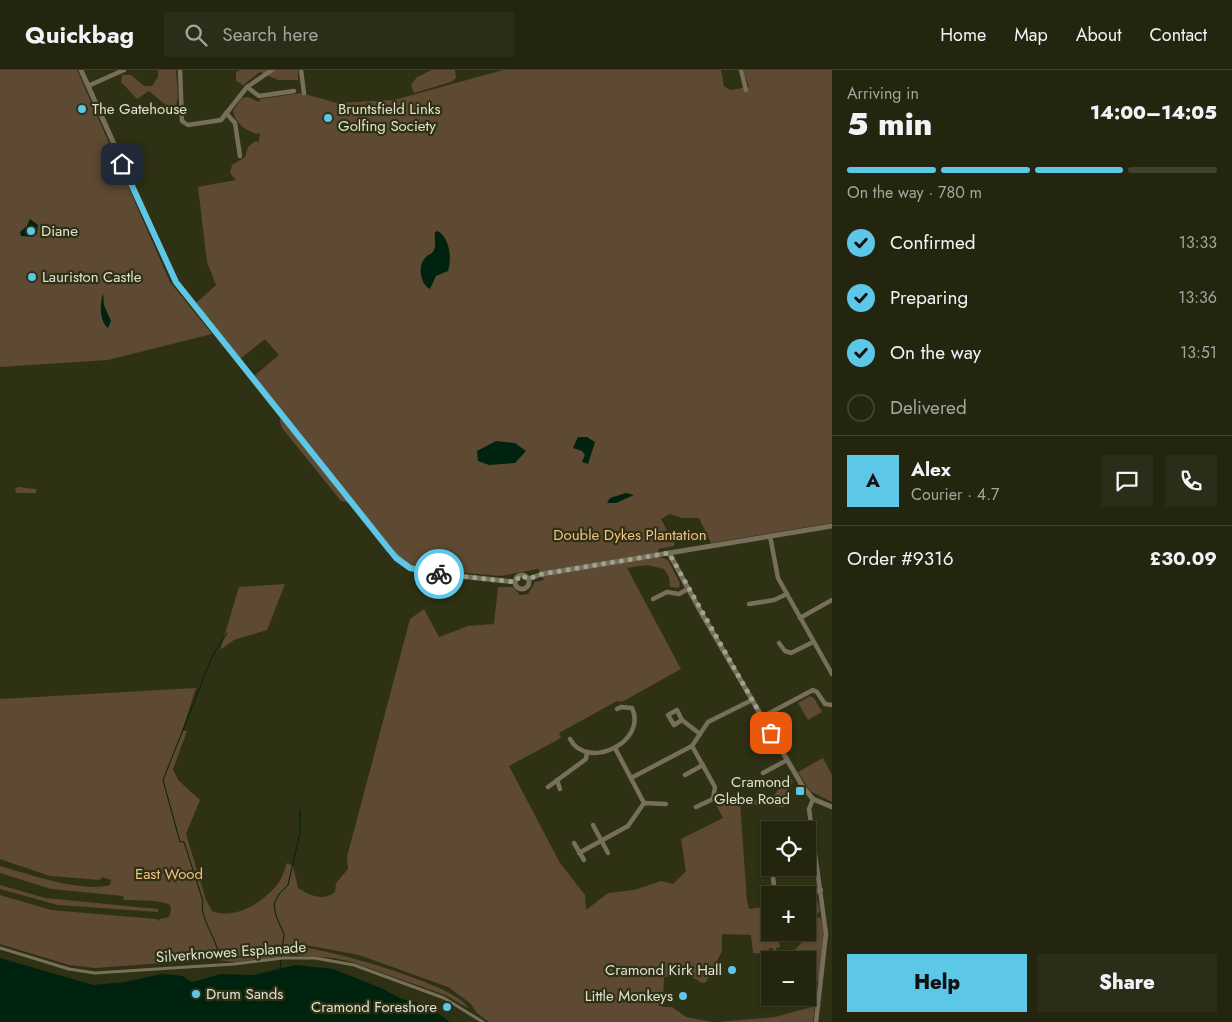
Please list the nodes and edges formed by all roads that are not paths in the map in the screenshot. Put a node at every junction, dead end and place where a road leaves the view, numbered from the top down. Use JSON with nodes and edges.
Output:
{"nodes":[{"id":1,"x":81,"y":70,"type":"edge"},
{"id":2,"x":124,"y":70,"type":"edge"},
{"id":3,"x":180,"y":70,"type":"edge"},
{"id":4,"x":272,"y":70,"type":"edge"},
{"id":5,"x":301,"y":70,"type":"edge"},
{"id":6,"x":741,"y":70,"type":"edge"},
{"id":7,"x":88,"y":86,"type":"junction"},
{"id":8,"x":247,"y":87,"type":"junction"},
{"id":9,"x":746,"y":90,"type":"dead end"},
{"id":10,"x":294,"y":91,"type":"dead end"},
{"id":11,"x":304,"y":93,"type":"dead end"},
{"id":12,"x":226,"y":113,"type":"junction"},
{"id":13,"x":240,"y":156,"type":"dead end"},
{"id":14,"x":832,"y":526,"type":"edge"},
{"id":15,"x":770,"y":536,"type":"junction"},
{"id":16,"x":669,"y":553,"type":"junction"},
{"id":17,"x":528,"y":579,"type":"junction"},
{"id":18,"x":515,"y":582,"type":"junction"},
{"id":19,"x":688,"y":589,"type":"junction"},
{"id":20,"x":787,"y":594,"type":"junction"},
{"id":21,"x":653,"y":599,"type":"dead end"},
{"id":22,"x":832,"y":600,"type":"edge"},
{"id":23,"x":749,"y":604,"type":"dead end"},
{"id":24,"x":800,"y":618,"type":"junction"},
{"id":25,"x":813,"y":642,"type":"junction"},
{"id":26,"x":779,"y":643,"type":"dead end"},
{"id":27,"x":832,"y":674,"type":"edge"},
{"id":28,"x":752,"y":700,"type":"junction"},
{"id":29,"x":832,"y":705,"type":"edge"},
{"id":30,"x":617,"y":709,"type":"dead end"},
{"id":31,"x":762,"y":717,"type":"junction"},
{"id":32,"x":682,"y":720,"type":"dead end"},
{"id":33,"x":700,"y":734,"type":"junction"},
{"id":34,"x":570,"y":739,"type":"dead end"},
{"id":35,"x":692,"y":746,"type":"junction"},
{"id":36,"x":615,"y":748,"type":"junction"},
{"id":37,"x":587,"y":752,"type":"junction"},
{"id":38,"x":787,"y":760,"type":"junction"},
{"id":39,"x":703,"y":765,"type":"junction"},
{"id":40,"x":763,"y":773,"type":"dead end"},
{"id":41,"x":685,"y":776,"type":"dead end"},
{"id":42,"x":631,"y":778,"type":"junction"},
{"id":43,"x":557,"y":780,"type":"junction"},
{"id":44,"x":548,"y":787,"type":"dead end"},
{"id":45,"x":560,"y":789,"type":"dead end"},
{"id":46,"x":813,"y":799,"type":"junction"},
{"id":47,"x":644,"y":803,"type":"junction"},
{"id":48,"x":666,"y":804,"type":"dead end"},
{"id":49,"x":696,"y":807,"type":"dead end"},
{"id":50,"x":832,"y":807,"type":"edge"},
{"id":51,"x":593,"y":825,"type":"dead end"},
{"id":52,"x":602,"y":840,"type":"junction"},
{"id":53,"x":574,"y":843,"type":"dead end"},
{"id":54,"x":579,"y":853,"type":"junction"},
{"id":55,"x":608,"y":853,"type":"dead end"},
{"id":56,"x":584,"y":860,"type":"dead end"},
{"id":57,"x":821,"y":890,"type":"junction"},
{"id":58,"x":816,"y":892,"type":"edge"},
{"id":59,"x":0,"y":948,"type":"edge"},
{"id":60,"x":483,"y":1022,"type":"edge"},
{"id":61,"x":816,"y":1022,"type":"edge"}],
"edges":[{"from":1,"to":7,"type":"street"},
{"from":2,"to":7,"type":"street"},
{"from":3,"to":12,"type":"street"},
{"from":4,"to":8,"type":"street"},
{"from":5,"to":11,"type":"street"},
{"from":6,"to":9,"type":"street"},
{"from":7,"to":18,"type":"street"},
{"from":8,"to":10,"type":"street"},
{"from":8,"to":12,"type":"street"},
{"from":12,"to":13,"type":"street"},
{"from":14,"to":15,"type":"street"},
{"from":15,"to":16,"type":"street"},
{"from":15,"to":20,"type":"street"},
{"from":16,"to":17,"type":"street"},
{"from":16,"to":19,"type":"street"},
{"from":17,"to":18,"type":"street"},
{"from":17,"to":18,"type":"street"},
{"from":19,"to":21,"type":"street"},
{"from":19,"to":28,"type":"street"},
{"from":20,"to":23,"type":"street"},
{"from":20,"to":24,"type":"street"},
{"from":22,"to":24,"type":"street"},
{"from":24,"to":25,"type":"street"},
{"from":25,"to":26,"type":"street"},
{"from":25,"to":27,"type":"street"},
{"from":28,"to":31,"type":"street"},
{"from":28,"to":33,"type":"street"},
{"from":29,"to":31,"type":"street"},
{"from":30,"to":36,"type":"street"},
{"from":31,"to":38,"type":"street"},
{"from":32,"to":33,"type":"street"},
{"from":33,"to":35,"type":"street"},
{"from":34,"to":37,"type":"street"},
{"from":35,"to":39,"type":"street"},
{"from":35,"to":42,"type":"street"},
{"from":36,"to":37,"type":"street"},
{"from":36,"to":42,"type":"street"},
{"from":37,"to":43,"type":"street"},
{"from":38,"to":40,"type":"street"},
{"from":38,"to":46,"type":"street"},
{"from":39,"to":41,"type":"street"},
{"from":39,"to":49,"type":"street"},
{"from":42,"to":47,"type":"street"},
{"from":43,"to":44,"type":"street"},
{"from":43,"to":45,"type":"street"},
{"from":46,"to":50,"type":"street"},
{"from":46,"to":57,"type":"street"},
{"from":47,"to":48,"type":"street"},
{"from":47,"to":52,"type":"street"},
{"from":51,"to":52,"type":"street"},
{"from":52,"to":54,"type":"street"},
{"from":52,"to":55,"type":"street"},
{"from":53,"to":54,"type":"street"},
{"from":54,"to":56,"type":"street"},
{"from":57,"to":58,"type":"street"},
{"from":57,"to":61,"type":"street"},
{"from":59,"to":60,"type":"street","name":"Silverknowes Esplanade"}]}
